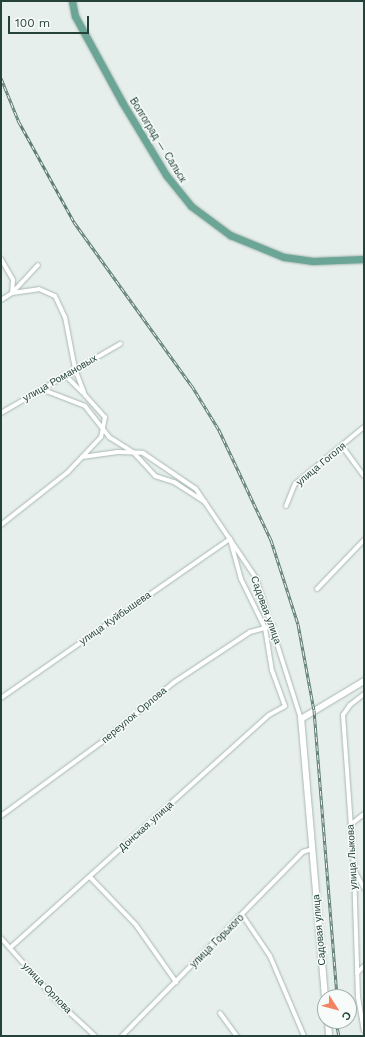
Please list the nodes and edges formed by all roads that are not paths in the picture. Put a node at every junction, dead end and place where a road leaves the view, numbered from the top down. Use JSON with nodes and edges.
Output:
{"nodes":[{"id":1,"x":72,"y":1,"type":"edge"},
{"id":2,"x":1,"y":259,"type":"edge"},
{"id":3,"x":364,"y":259,"type":"edge"},
{"id":4,"x":38,"y":265,"type":"dead end"},
{"id":5,"x":12,"y":293,"type":"junction"},
{"id":6,"x":1,"y":300,"type":"edge"},
{"id":7,"x":120,"y":344,"type":"dead end"},
{"id":8,"x":75,"y":369,"type":"junction"},
{"id":9,"x":65,"y":375,"type":"junction"},
{"id":10,"x":41,"y":389,"type":"junction"},
{"id":11,"x":85,"y":395,"type":"junction"},
{"id":12,"x":1,"y":413,"type":"edge"},
{"id":13,"x":364,"y":427,"type":"edge"},
{"id":14,"x":104,"y":430,"type":"junction"},
{"id":15,"x":342,"y":446,"type":"junction"},
{"id":16,"x":134,"y":452,"type":"junction"},
{"id":17,"x":82,"y":457,"type":"junction"},
{"id":18,"x":364,"y":476,"type":"edge"},
{"id":19,"x":207,"y":503,"type":"junction"},
{"id":20,"x":286,"y":506,"type":"dead end"},
{"id":21,"x":1,"y":525,"type":"edge"},
{"id":22,"x":230,"y":539,"type":"junction"},
{"id":23,"x":364,"y":540,"type":"edge"},
{"id":24,"x":317,"y":589,"type":"dead end"},
{"id":25,"x":273,"y":626,"type":"junction"},
{"id":26,"x":264,"y":628,"type":"junction"},
{"id":27,"x":364,"y":681,"type":"edge"},
{"id":28,"x":364,"y":694,"type":"edge"},
{"id":29,"x":1,"y":698,"type":"edge"},
{"id":30,"x":284,"y":706,"type":"joint"},
{"id":31,"x":302,"y":718,"type":"junction"},
{"id":32,"x":364,"y":814,"type":"edge"},
{"id":33,"x":1,"y":816,"type":"edge"},
{"id":34,"x":350,"y":825,"type":"junction"},
{"id":35,"x":312,"y":849,"type":"junction"},
{"id":36,"x":354,"y":870,"type":"junction"},
{"id":37,"x":90,"y":877,"type":"junction"},
{"id":38,"x":364,"y":888,"type":"edge"},
{"id":39,"x":242,"y":916,"type":"junction"},
{"id":40,"x":2,"y":941,"type":"edge"},
{"id":41,"x":10,"y":948,"type":"junction"},
{"id":42,"x":364,"y":966,"type":"edge"},
{"id":43,"x":357,"y":973,"type":"junction"},
{"id":44,"x":176,"y":982,"type":"junction"},
{"id":45,"x":324,"y":989,"type":"edge"},
{"id":46,"x":220,"y":1013,"type":"dead end"},
{"id":47,"x":364,"y":1030,"type":"edge"},
{"id":48,"x":95,"y":1036,"type":"edge"},
{"id":49,"x":122,"y":1036,"type":"edge"},
{"id":50,"x":237,"y":1036,"type":"edge"},
{"id":51,"x":304,"y":1036,"type":"edge"}],
"edges":[{"from":1,"to":3,"type":"main road","name":"Волгоград — Сальск"},
{"from":2,"to":5,"type":"street"},
{"from":4,"to":5,"type":"street"},
{"from":5,"to":6,"type":"street"},
{"from":5,"to":8,"type":"street"},
{"from":7,"to":8,"type":"street","name":"улица Романовых"},
{"from":8,"to":9,"type":"street","name":"улица Романовых"},
{"from":8,"to":11,"type":"street"},
{"from":9,"to":10,"type":"street","name":"улица Романовых"},
{"from":9,"to":11,"type":"street"},
{"from":10,"to":12,"type":"street","name":"улица Романовых"},
{"from":10,"to":14,"type":"street"},
{"from":11,"to":14,"type":"street"},
{"from":13,"to":15,"type":"street","name":"улица Гоголя"},
{"from":14,"to":16,"type":"street"},
{"from":14,"to":17,"type":"street"},
{"from":15,"to":18,"type":"street"},
{"from":15,"to":20,"type":"street","name":"улица Гоголя"},
{"from":16,"to":17,"type":"street"},
{"from":16,"to":19,"type":"street"},
{"from":16,"to":19,"type":"street"},
{"from":17,"to":21,"type":"street"},
{"from":19,"to":22,"type":"street"},
{"from":22,"to":25,"type":"street","name":"Садовая улица"},
{"from":22,"to":26,"type":"street","name":"Садовая улица"},
{"from":22,"to":29,"type":"street","name":"улица Куйбышева"},
{"from":23,"to":24,"type":"street"},
{"from":25,"to":26,"type":"street","name":"переулок Орлова"},
{"from":25,"to":31,"type":"street","name":"Садовая улица"},
{"from":26,"to":30,"type":"street","name":"Садовая улица"},
{"from":26,"to":33,"type":"street","name":"переулок Орлова"},
{"from":27,"to":31,"type":"street"},
{"from":28,"to":34,"type":"street","name":"улица Лыкова"},
{"from":30,"to":37,"type":"street","name":"Донская улица"},
{"from":31,"to":35,"type":"street","name":"Садовая улица"},
{"from":32,"to":34,"type":"street"},
{"from":34,"to":36,"type":"street","name":"улица Лыкова"},
{"from":35,"to":39,"type":"street","name":"улица Горького"},
{"from":35,"to":45,"type":"street","name":"Садовая улица"},
{"from":36,"to":38,"type":"street"},
{"from":36,"to":43,"type":"street","name":"улица Лыкова"},
{"from":37,"to":41,"type":"street","name":"Донская улица"},
{"from":37,"to":44,"type":"street"},
{"from":39,"to":44,"type":"street","name":"улица Горького"},
{"from":39,"to":51,"type":"street"},
{"from":40,"to":41,"type":"street","name":"улица Орлова"},
{"from":41,"to":48,"type":"street","name":"улица Орлова"},
{"from":42,"to":43,"type":"street"},
{"from":43,"to":47,"type":"street","name":"улица Лыкова"},
{"from":44,"to":49,"type":"street","name":"улица Горького"},
{"from":46,"to":50,"type":"street"}]}
